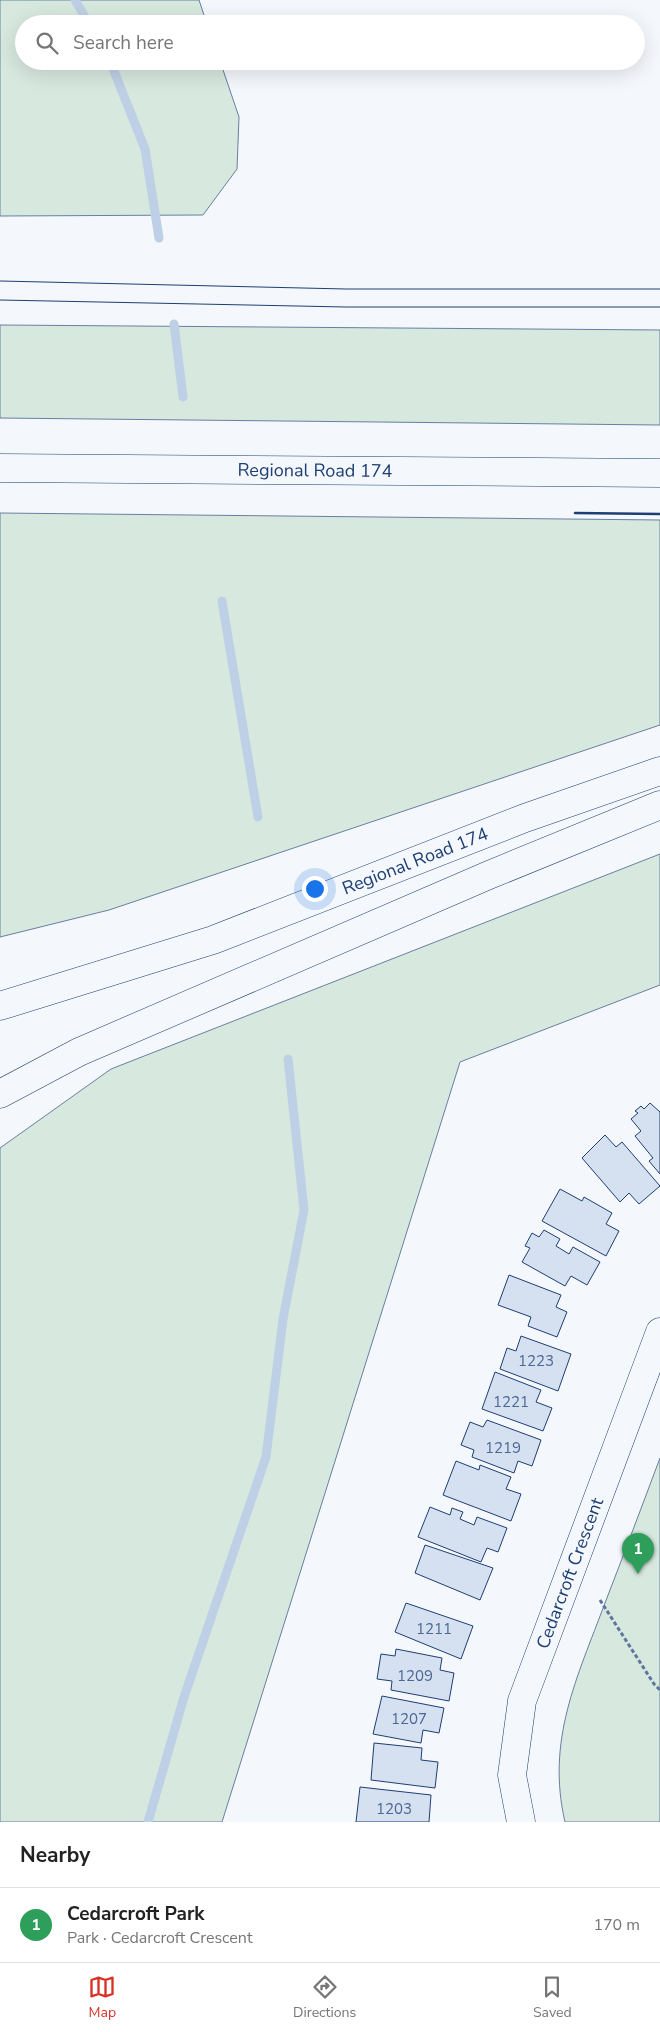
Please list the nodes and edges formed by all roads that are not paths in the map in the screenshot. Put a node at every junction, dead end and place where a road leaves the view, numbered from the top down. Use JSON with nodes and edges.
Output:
{"nodes":[{"id":1,"x":0,"y":468,"type":"edge"},
{"id":2,"x":660,"y":473,"type":"edge"},
{"id":3,"x":660,"y":771,"type":"edge"},
{"id":4,"x":660,"y":805,"type":"edge"},
{"id":5,"x":0,"y":1006,"type":"edge"},
{"id":6,"x":0,"y":1094,"type":"edge"},
{"id":7,"x":660,"y":1332,"type":"edge"},
{"id":8,"x":521,"y":1822,"type":"edge"}],
"edges":[{"from":1,"to":2,"type":"main road","name":"Regional Road 174"},
{"from":3,"to":5,"type":"main road","name":"Regional Road 174"},
{"from":4,"to":6,"type":"main road"},
{"from":7,"to":8,"type":"main road","name":"Cedarcroft Crescent"}]}
